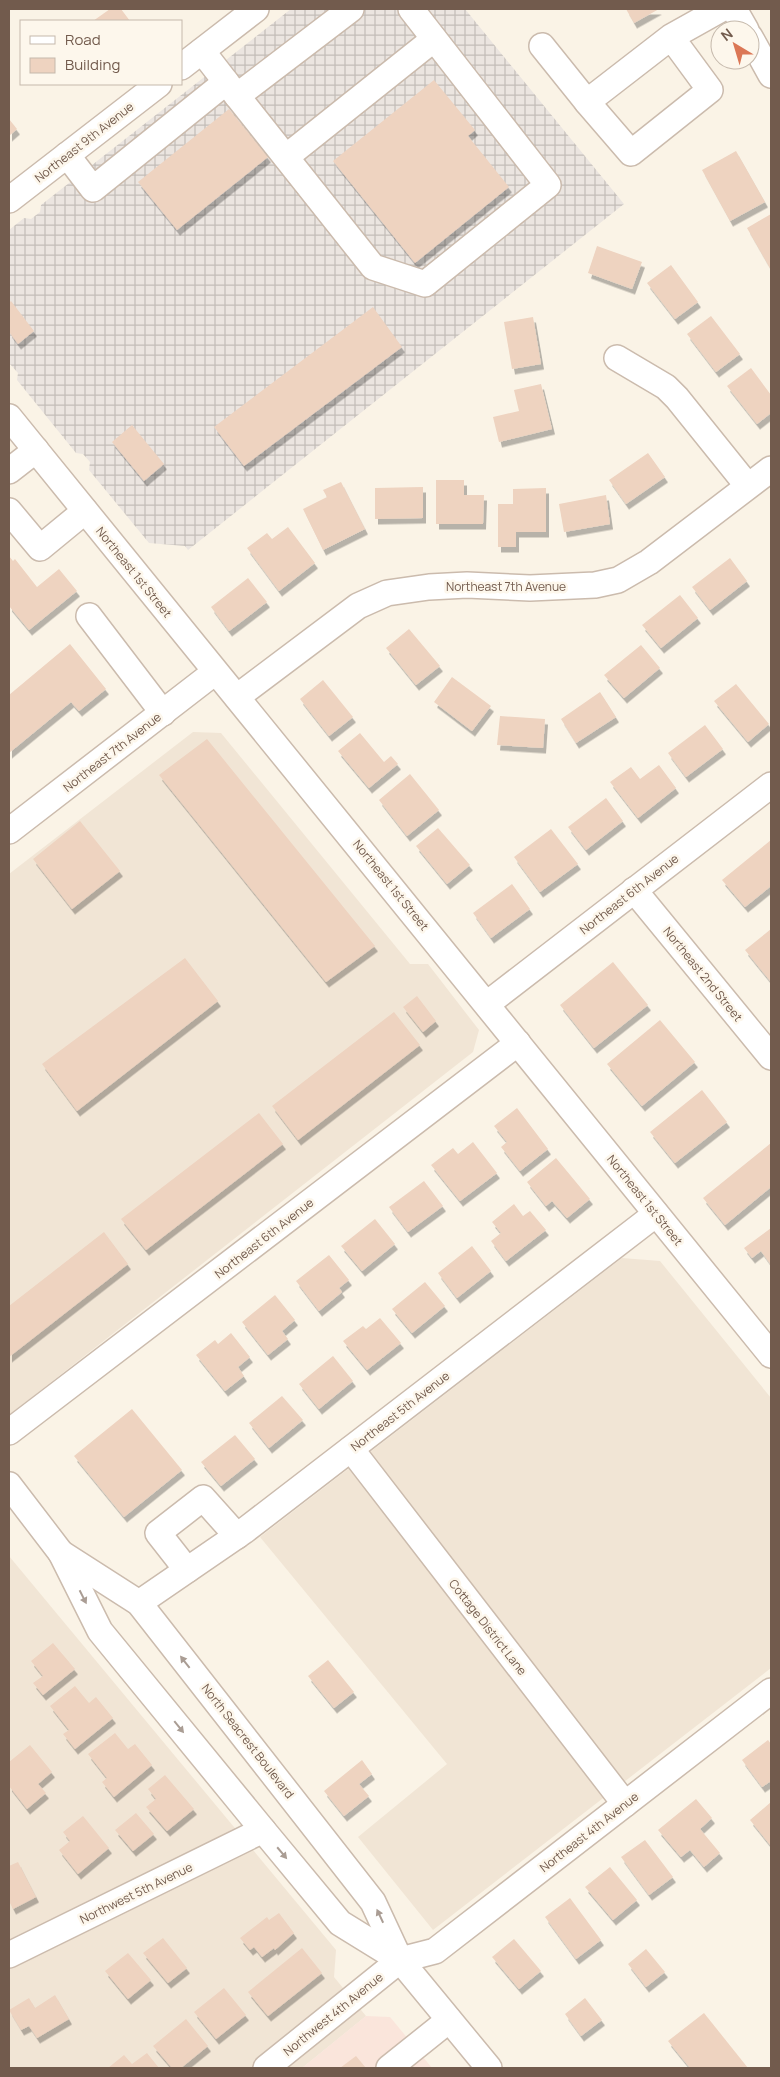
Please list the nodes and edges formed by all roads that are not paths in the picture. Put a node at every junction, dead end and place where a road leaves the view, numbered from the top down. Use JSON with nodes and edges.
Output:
{"nodes":[{"id":1,"x":256,"y":9,"type":"edge"},
{"id":2,"x":351,"y":9,"type":"edge"},
{"id":3,"x":411,"y":9,"type":"edge"},
{"id":4,"x":721,"y":9,"type":"edge"},
{"id":5,"x":734,"y":9,"type":"edge"},
{"id":6,"x":742,"y":20,"type":"edge"},
{"id":7,"x":671,"y":37,"type":"junction"},
{"id":8,"x":434,"y":39,"type":"junction"},
{"id":9,"x":542,"y":46,"type":"dead end"},
{"id":10,"x":760,"y":49,"type":"edge"},
{"id":11,"x":202,"y":51,"type":"junction"},
{"id":12,"x":182,"y":66,"type":"edge"},
{"id":13,"x":771,"y":75,"type":"edge"},
{"id":14,"x":158,"y":85,"type":"edge"},
{"id":15,"x":232,"y":89,"type":"junction"},
{"id":16,"x":587,"y":102,"type":"junction"},
{"id":17,"x":67,"y":155,"type":"junction"},
{"id":18,"x":286,"y":156,"type":"junction"},
{"id":19,"x":9,"y":200,"type":"edge"},
{"id":20,"x":617,"y":358,"type":"dead end"},
{"id":21,"x":9,"y":417,"type":"edge"},
{"id":22,"x":36,"y":450,"type":"junction"},
{"id":23,"x":771,"y":469,"type":"edge"},
{"id":24,"x":9,"y":471,"type":"edge"},
{"id":25,"x":747,"y":485,"type":"junction"},
{"id":26,"x":9,"y":511,"type":"edge"},
{"id":27,"x":85,"y":511,"type":"junction"},
{"id":28,"x":90,"y":616,"type":"dead end"},
{"id":29,"x":215,"y":672,"type":"junction"},
{"id":30,"x":236,"y":696,"type":"junction"},
{"id":31,"x":163,"y":713,"type":"junction"},
{"id":32,"x":771,"y":785,"type":"edge"},
{"id":33,"x":9,"y":831,"type":"edge"},
{"id":34,"x":634,"y":890,"type":"junction"},
{"id":35,"x":487,"y":1004,"type":"junction"},
{"id":36,"x":518,"y":1043,"type":"junction"},
{"id":37,"x":771,"y":1057,"type":"edge"},
{"id":38,"x":656,"y":1214,"type":"junction"},
{"id":39,"x":771,"y":1355,"type":"edge"},
{"id":40,"x":9,"y":1432,"type":"edge"},
{"id":41,"x":351,"y":1449,"type":"junction"},
{"id":42,"x":9,"y":1485,"type":"edge"},
{"id":43,"x":237,"y":1536,"type":"junction"},
{"id":44,"x":62,"y":1553,"type":"junction"},
{"id":45,"x":187,"y":1570,"type":"junction"},
{"id":46,"x":139,"y":1604,"type":"junction"},
{"id":47,"x":771,"y":1691,"type":"edge"},
{"id":48,"x":625,"y":1804,"type":"junction"},
{"id":49,"x":263,"y":1830,"type":"junction"},
{"id":50,"x":9,"y":1955,"type":"edge"},
{"id":51,"x":400,"y":1960,"type":"junction"},
{"id":52,"x":449,"y":2020,"type":"junction"},
{"id":53,"x":266,"y":2068,"type":"edge"},
{"id":54,"x":390,"y":2068,"type":"edge"},
{"id":55,"x":489,"y":2068,"type":"edge"}],
"edges":[{"from":1,"to":11,"type":"street"},
{"from":2,"to":15,"type":"street"},
{"from":3,"to":8,"type":"street"},
{"from":4,"to":7,"type":"street"},
{"from":5,"to":6,"type":"street"},
{"from":7,"to":16,"type":"street"},
{"from":7,"to":16,"type":"street"},
{"from":8,"to":18,"type":"street"},
{"from":8,"to":18,"type":"street"},
{"from":9,"to":16,"type":"street"},
{"from":10,"to":13,"type":"street"},
{"from":11,"to":12,"type":"street"},
{"from":11,"to":15,"type":"street"},
{"from":14,"to":17,"type":"street","name":"Northeast 9th Avenue"},
{"from":15,"to":17,"type":"street"},
{"from":15,"to":18,"type":"street"},
{"from":17,"to":19,"type":"street","name":"Northeast 9th Avenue"},
{"from":20,"to":25,"type":"street"},
{"from":21,"to":22,"type":"street","name":"Northeast 1st Street"},
{"from":22,"to":24,"type":"street"},
{"from":22,"to":27,"type":"street","name":"Northeast 1st Street"},
{"from":23,"to":25,"type":"street","name":"Northeast 7th Avenue"},
{"from":25,"to":30,"type":"street","name":"Northeast 7th Avenue"},
{"from":26,"to":27,"type":"street"},
{"from":27,"to":29,"type":"street","name":"Northeast 1st Street"},
{"from":28,"to":31,"type":"street"},
{"from":29,"to":30,"type":"street","name":"Northeast 1st Street"},
{"from":29,"to":31,"type":"street","name":"Northeast 7th Avenue"},
{"from":30,"to":35,"type":"street","name":"Northeast 1st Street"},
{"from":31,"to":33,"type":"street","name":"Northeast 7th Avenue"},
{"from":32,"to":34,"type":"street","name":"Northeast 6th Avenue"},
{"from":34,"to":35,"type":"street","name":"Northeast 6th Avenue"},
{"from":34,"to":37,"type":"street","name":"Northeast 2nd Street"},
{"from":35,"to":36,"type":"street","name":"Northeast 1st Street"},
{"from":36,"to":38,"type":"street","name":"Northeast 1st Street"},
{"from":36,"to":40,"type":"street","name":"Northeast 6th Avenue"},
{"from":38,"to":39,"type":"street","name":"Northeast 1st Street"},
{"from":38,"to":41,"type":"street","name":"Northeast 5th Avenue"},
{"from":41,"to":43,"type":"street","name":"Northeast 5th Avenue"},
{"from":41,"to":48,"type":"street","name":"Cottage District Lane"},
{"from":42,"to":44,"type":"street","name":"North Seacrest Boulevard"},
{"from":43,"to":45,"type":"street","name":"Northeast 5th Avenue"},
{"from":43,"to":45,"type":"street"},
{"from":44,"to":46,"type":"street","name":"North Seacrest Boulevard"},
{"from":44,"to":49,"type":"street","name":"North Seacrest Boulevard","one_way":true},
{"from":45,"to":46,"type":"street","name":"Northeast 5th Avenue"},
{"from":51,"to":46,"type":"street","name":"North Seacrest Boulevard","one_way":true},
{"from":47,"to":48,"type":"street","name":"Northeast 4th Avenue"},
{"from":48,"to":51,"type":"street","name":"Northeast 4th Avenue"},
{"from":49,"to":50,"type":"street","name":"Northwest 5th Avenue"},
{"from":49,"to":51,"type":"street","name":"North Seacrest Boulevard","one_way":true},
{"from":51,"to":52,"type":"street","name":"North Seacrest Boulevard"},
{"from":51,"to":53,"type":"street","name":"Northwest 4th Avenue"},
{"from":52,"to":54,"type":"street"},
{"from":52,"to":55,"type":"street","name":"North Seacrest Boulevard"}]}
